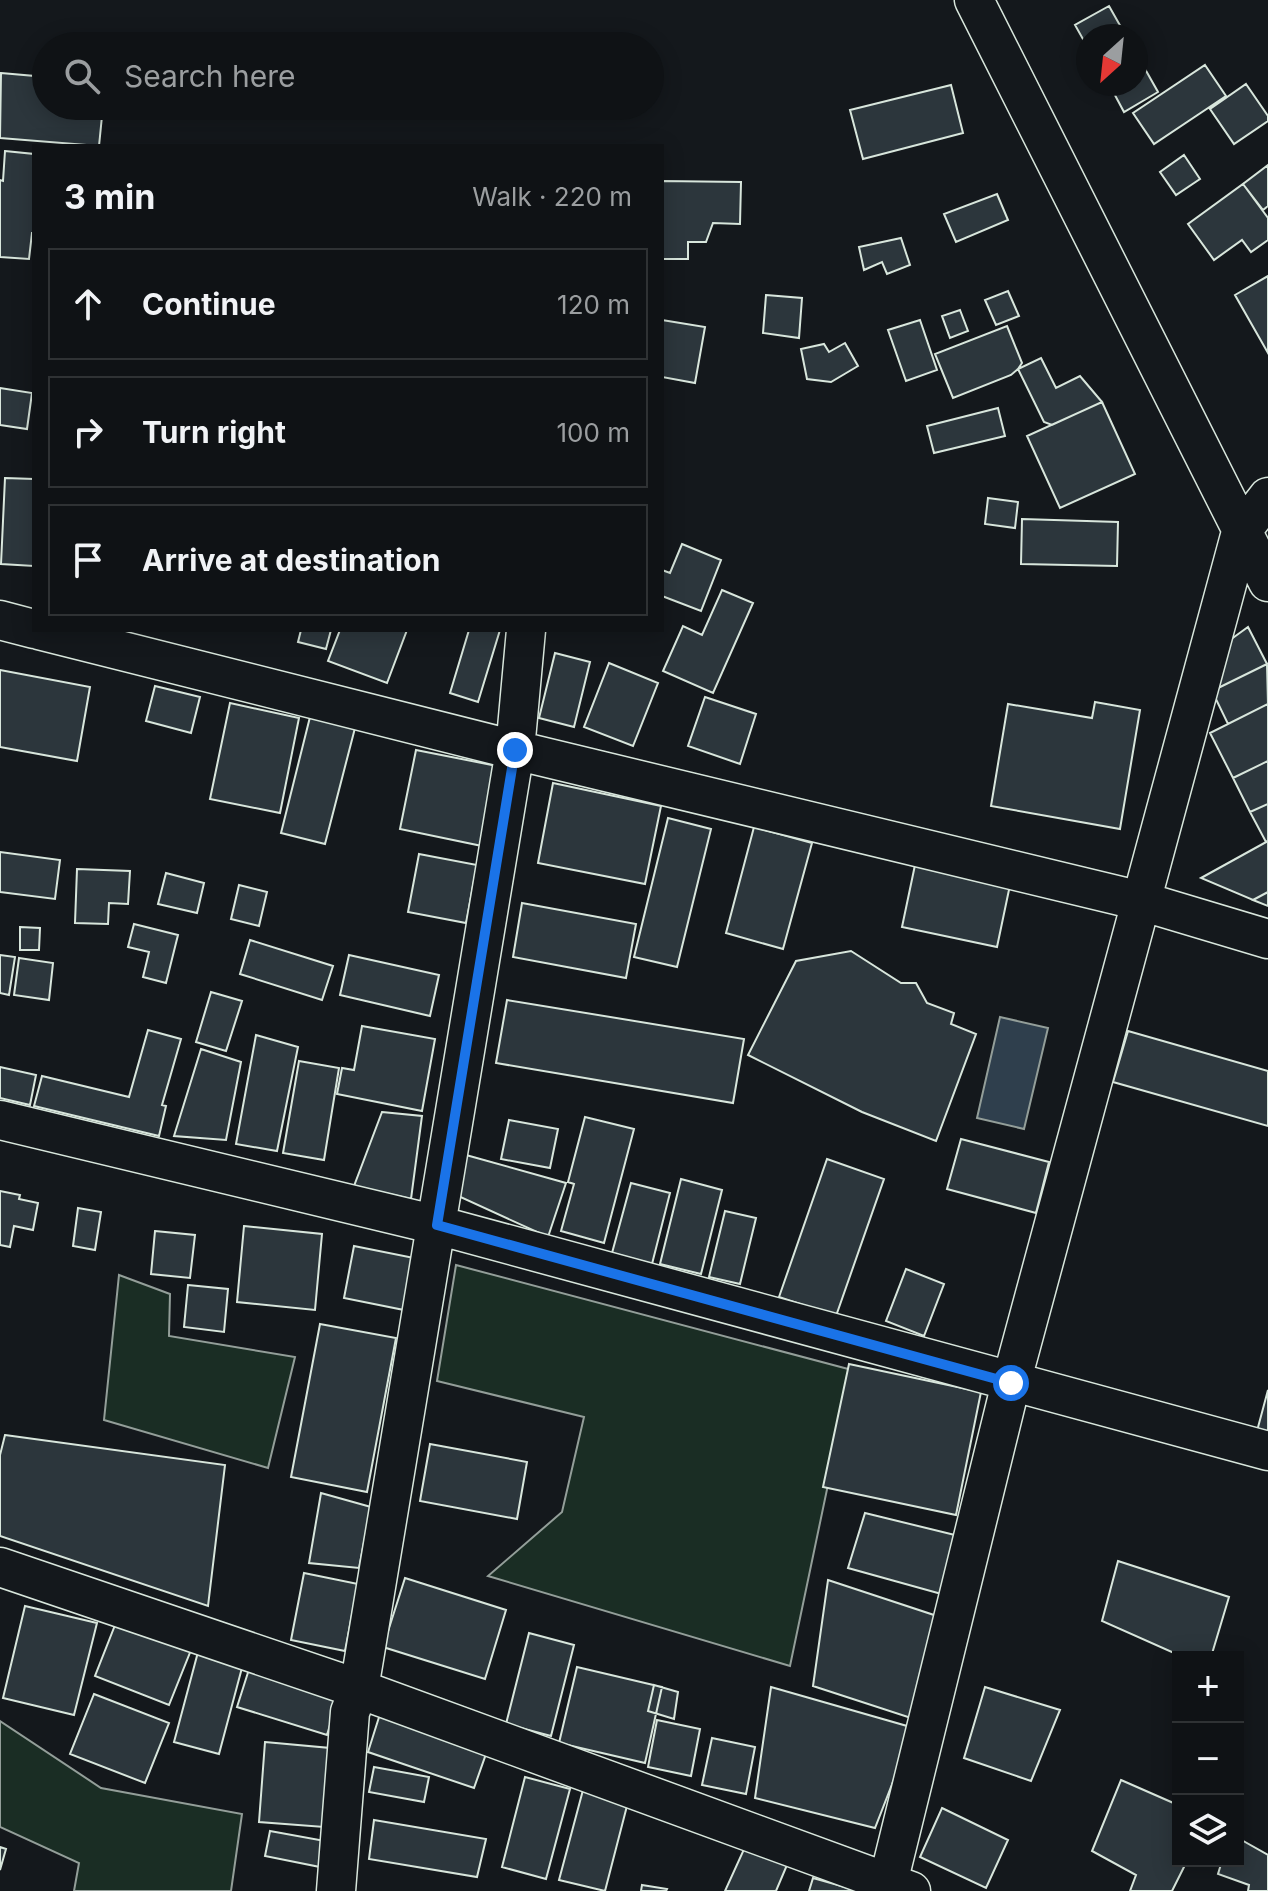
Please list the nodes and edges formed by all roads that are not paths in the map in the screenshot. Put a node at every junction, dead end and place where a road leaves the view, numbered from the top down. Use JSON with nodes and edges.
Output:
{"nodes":[{"id":1,"x":974,"y":0,"type":"edge"},
{"id":2,"x":1268,"y":497,"type":"edge"},
{"id":3,"x":1241,"y":532,"type":"junction"},
{"id":4,"x":1268,"y":582,"type":"edge"},
{"id":5,"x":0,"y":620,"type":"edge"},
{"id":6,"x":32,"y":628,"type":"edge"},
{"id":7,"x":48,"y":632,"type":"edge"},
{"id":8,"x":526,"y":632,"type":"edge"},
{"id":9,"x":515,"y":750,"type":"junction"},
{"id":10,"x":1141,"y":901,"type":"junction"},
{"id":11,"x":1268,"y":939,"type":"edge"},
{"id":12,"x":0,"y":1120,"type":"edge"},
{"id":13,"x":437,"y":1225,"type":"junction"},
{"id":14,"x":1011,"y":1383,"type":"junction"},
{"id":15,"x":1268,"y":1451,"type":"edge"},
{"id":16,"x":0,"y":1567,"type":"edge"},
{"id":17,"x":359,"y":1689,"type":"junction"},
{"id":18,"x":895,"y":1888,"type":"edge"},
{"id":19,"x":336,"y":1891,"type":"edge"}],
"edges":[{"from":1,"to":3,"type":"street"},
{"from":2,"to":3,"type":"street"},
{"from":3,"to":4,"type":"street"},
{"from":3,"to":10,"type":"street"},
{"from":5,"to":6,"type":"street"},
{"from":7,"to":9,"type":"street"},
{"from":8,"to":9,"type":"street"},
{"from":9,"to":10,"type":"street"},
{"from":9,"to":13,"type":"street"},
{"from":10,"to":11,"type":"street"},
{"from":10,"to":14,"type":"street"},
{"from":12,"to":13,"type":"street"},
{"from":13,"to":14,"type":"street"},
{"from":13,"to":17,"type":"street"},
{"from":14,"to":15,"type":"street"},
{"from":14,"to":18,"type":"street"},
{"from":16,"to":17,"type":"street"},
{"from":17,"to":18,"type":"street"},
{"from":17,"to":19,"type":"street"}]}
